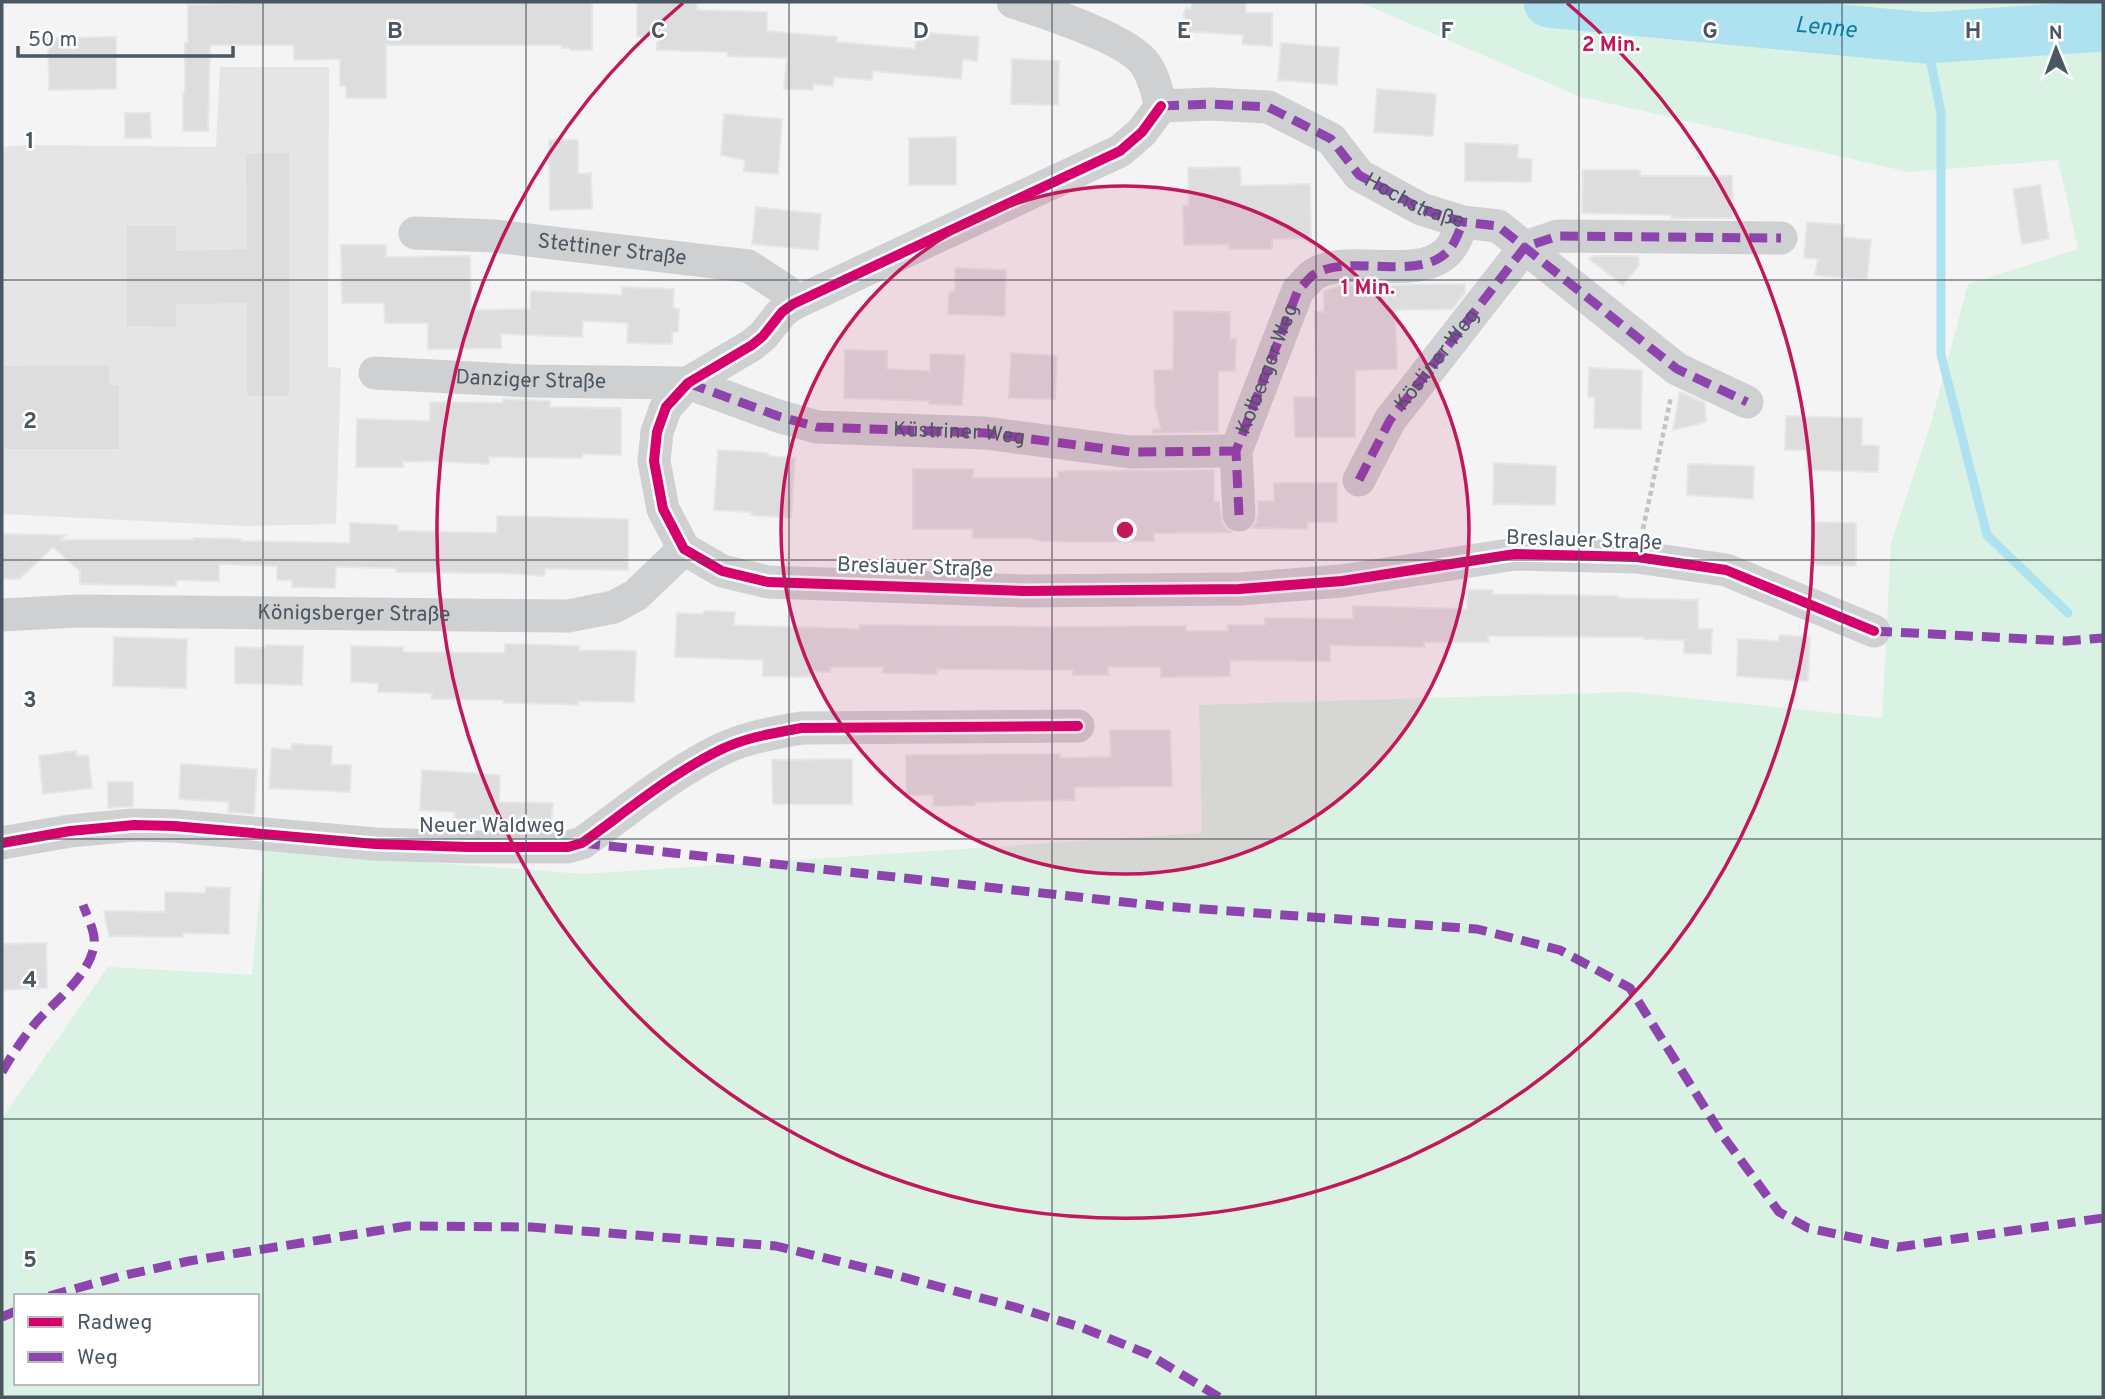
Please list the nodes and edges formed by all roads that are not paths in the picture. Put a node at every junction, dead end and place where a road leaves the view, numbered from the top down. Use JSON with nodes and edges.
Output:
{"nodes":[{"id":1,"x":1013,"y":2,"type":"edge"},
{"id":2,"x":1161,"y":106,"type":"junction"},
{"id":3,"x":1464,"y":222,"type":"junction"},
{"id":4,"x":415,"y":233,"type":"dead end"},
{"id":5,"x":1781,"y":238,"type":"dead end"},
{"id":6,"x":1525,"y":247,"type":"junction"},
{"id":7,"x":793,"y":304,"type":"junction"},
{"id":8,"x":374,"y":373,"type":"dead end"},
{"id":9,"x":688,"y":383,"type":"junction"},
{"id":10,"x":1747,"y":402,"type":"dead end"},
{"id":11,"x":1236,"y":451,"type":"junction"},
{"id":12,"x":1359,"y":480,"type":"dead end"},
{"id":13,"x":1239,"y":515,"type":"dead end"},
{"id":14,"x":684,"y":549,"type":"junction"},
{"id":15,"x":2,"y":615,"type":"edge"},
{"id":16,"x":1874,"y":631,"type":"dead end"},
{"id":17,"x":1077,"y":726,"type":"dead end"},
{"id":18,"x":2,"y":843,"type":"edge"}],
"edges":[{"from":1,"to":2,"type":"street"},
{"from":2,"to":3,"type":"street","name":"Hochstraße"},
{"from":2,"to":7,"type":"street"},
{"from":3,"to":6,"type":"street","name":"Hochstraße"},
{"from":3,"to":11,"type":"street","name":"Kolberger Weg"},
{"from":4,"to":7,"type":"street","name":"Stettiner Straße"},
{"from":5,"to":6,"type":"street"},
{"from":6,"to":10,"type":"street","name":"Hochstraße"},
{"from":6,"to":12,"type":"street","name":"Kösliner Weg"},
{"from":7,"to":9,"type":"street"},
{"from":8,"to":9,"type":"street","name":"Danziger Straße"},
{"from":9,"to":11,"type":"street","name":"Küstriner Weg"},
{"from":9,"to":14,"type":"street"},
{"from":11,"to":13,"type":"street","name":"Kolberger Weg"},
{"from":14,"to":15,"type":"street","name":"Königsberger Straße"},
{"from":14,"to":16,"type":"street","name":"Breslauer Straße"},
{"from":17,"to":18,"type":"street","name":"Neuer Waldweg"}]}
